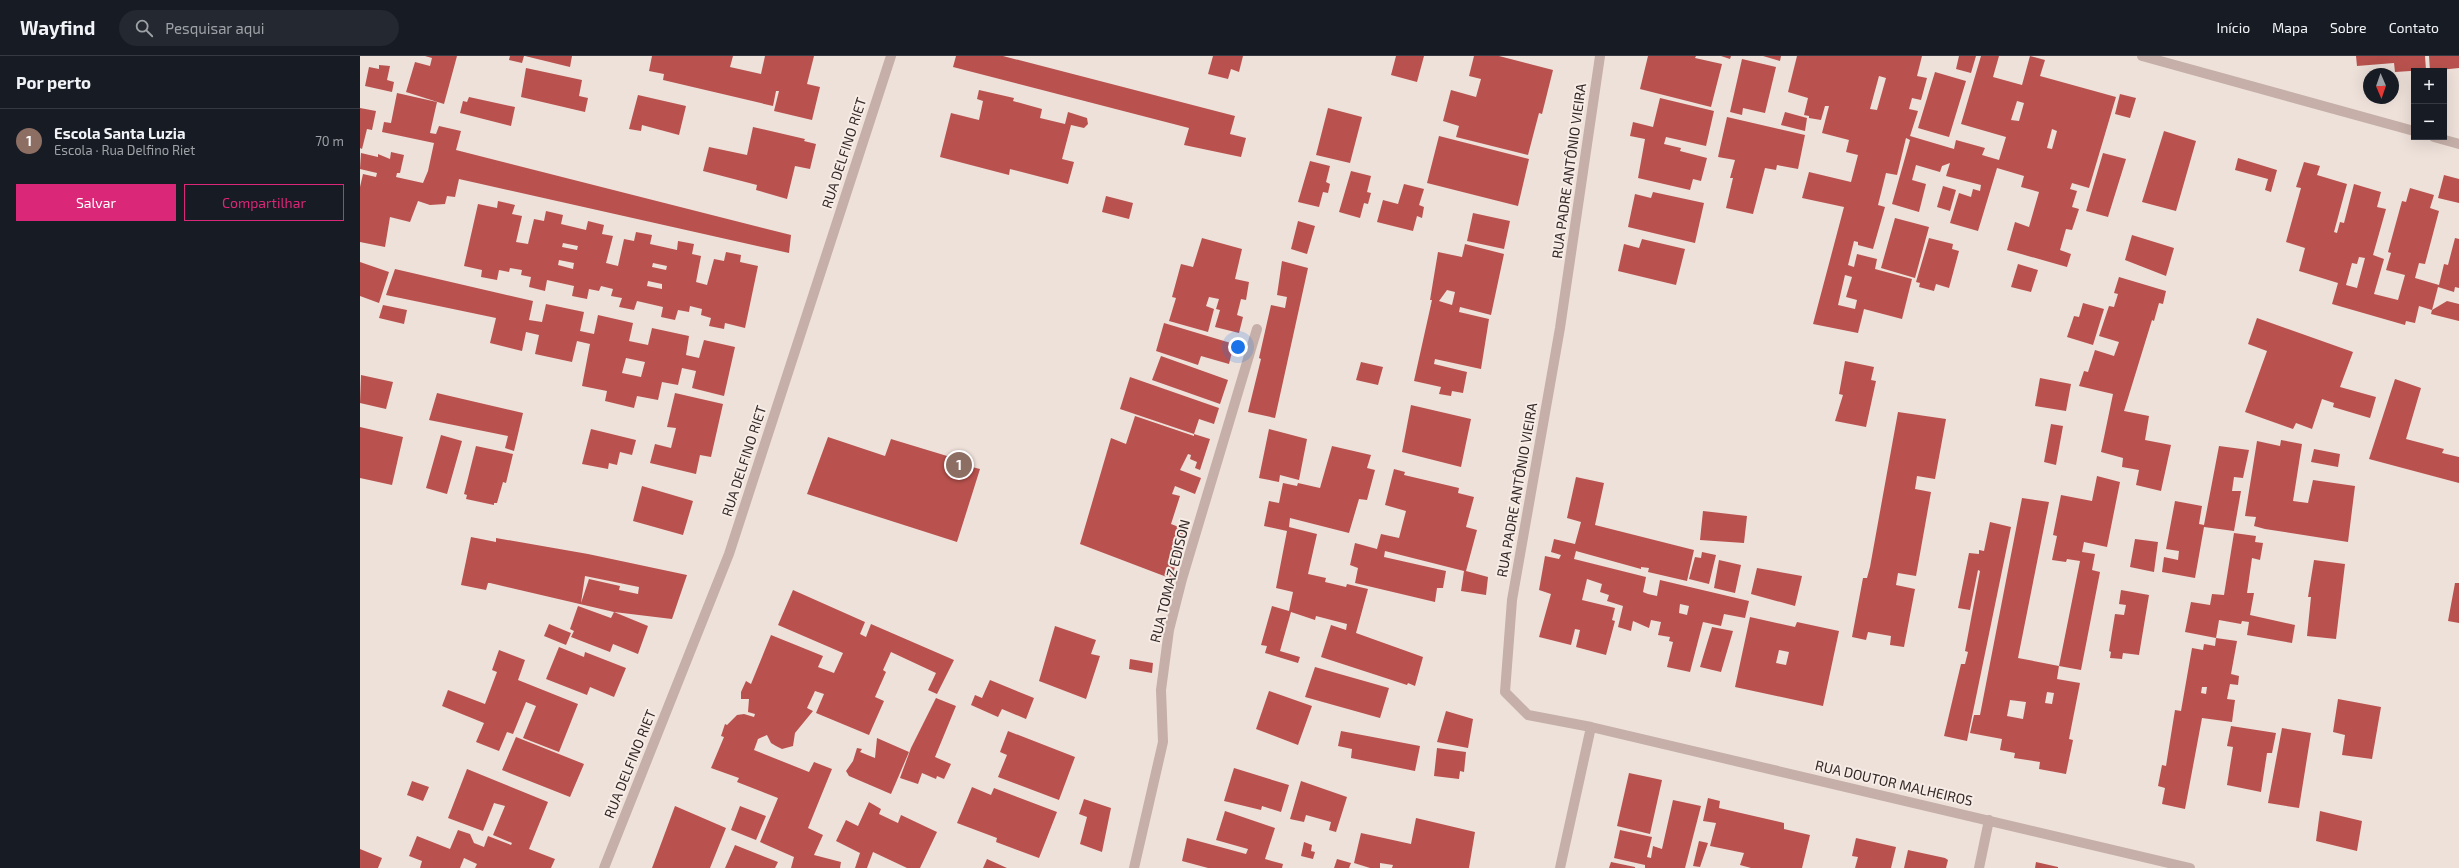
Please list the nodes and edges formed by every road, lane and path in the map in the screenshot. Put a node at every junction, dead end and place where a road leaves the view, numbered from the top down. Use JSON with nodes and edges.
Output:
{"nodes":[{"id":1,"x":891,"y":56,"type":"edge"},
{"id":2,"x":1600,"y":56,"type":"edge"},
{"id":3,"x":2142,"y":56,"type":"edge"},
{"id":4,"x":2411,"y":130,"type":"edge"},
{"id":5,"x":2445,"y":140,"type":"edge"},
{"id":6,"x":2459,"y":144,"type":"edge"},
{"id":7,"x":1257,"y":330,"type":"dead end"},
{"id":8,"x":1591,"y":727,"type":"junction"},
{"id":9,"x":1989,"y":820,"type":"junction"},
{"id":10,"x":604,"y":868,"type":"edge"},
{"id":11,"x":1134,"y":868,"type":"edge"},
{"id":12,"x":1560,"y":868,"type":"edge"},
{"id":13,"x":1979,"y":868,"type":"edge"},
{"id":14,"x":2190,"y":868,"type":"edge"}],
"edges":[{"from":1,"to":10,"type":"street","name":"RUA DELFINO RIET"},
{"from":2,"to":8,"type":"street","name":"RUA PADRE ANTÔNIO VIEIRA"},
{"from":3,"to":4,"type":"street"},
{"from":5,"to":6,"type":"street"},
{"from":7,"to":11,"type":"street","name":"RUA TOMAZ EDISON"},
{"from":8,"to":9,"type":"street","name":"RUA DOUTOR MALHEIROS"},
{"from":8,"to":12,"type":"street"},
{"from":9,"to":13,"type":"street"},
{"from":9,"to":14,"type":"street","name":"RUA DOUTOR MALHEIROS"}]}
